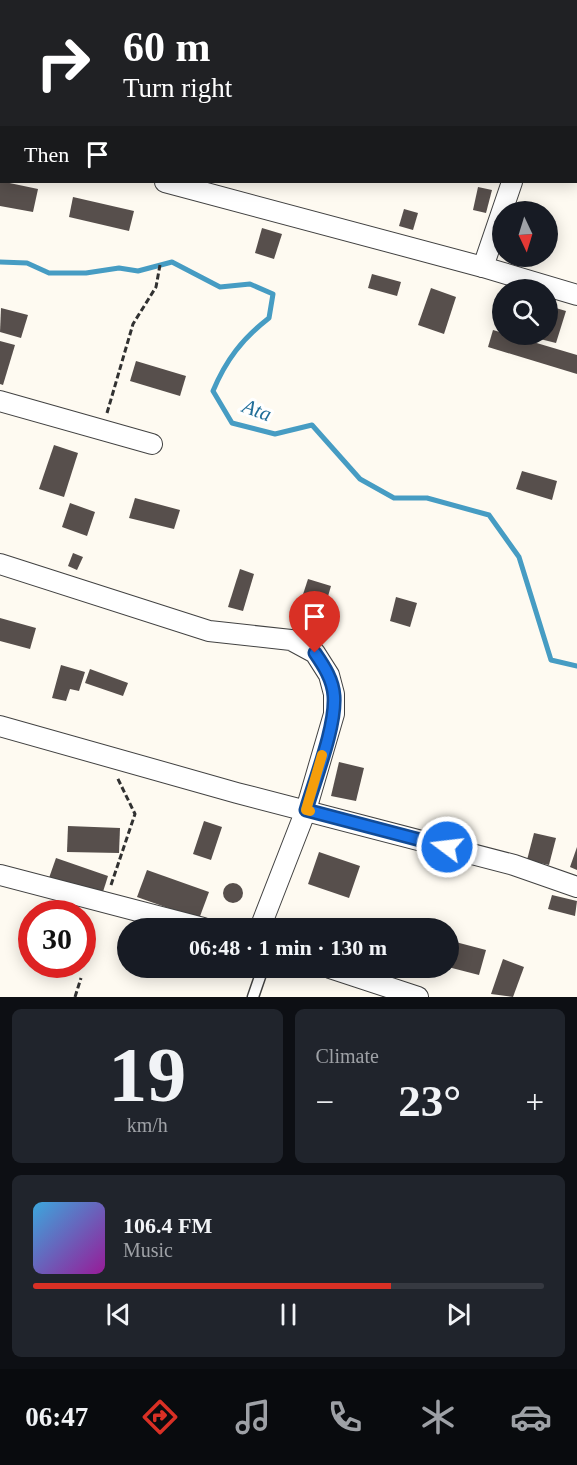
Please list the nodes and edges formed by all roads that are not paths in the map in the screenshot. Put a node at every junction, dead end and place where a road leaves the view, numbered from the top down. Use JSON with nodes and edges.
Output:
{"nodes":[{"id":1,"x":173,"y":183,"type":"edge"},
{"id":2,"x":512,"y":183,"type":"edge"},
{"id":3,"x":214,"y":188,"type":"edge"},
{"id":4,"x":483,"y":267,"type":"junction"},
{"id":5,"x":577,"y":295,"type":"edge"},
{"id":6,"x":0,"y":401,"type":"edge"},
{"id":7,"x":152,"y":444,"type":"dead end"},
{"id":8,"x":0,"y":564,"type":"edge"},
{"id":9,"x":0,"y":726,"type":"edge"},
{"id":10,"x":306,"y":810,"type":"junction"},
{"id":11,"x":0,"y":875,"type":"edge"},
{"id":12,"x":577,"y":887,"type":"edge"},
{"id":13,"x":164,"y":918,"type":"edge"},
{"id":14,"x":264,"y":918,"type":"edge"},
{"id":15,"x":259,"y":978,"type":"edge"},
{"id":16,"x":360,"y":978,"type":"edge"},
{"id":17,"x":253,"y":997,"type":"edge"},
{"id":18,"x":418,"y":997,"type":"edge"}],
"edges":[{"from":1,"to":3,"type":"street"},
{"from":2,"to":4,"type":"street"},
{"from":3,"to":4,"type":"street"},
{"from":4,"to":5,"type":"street"},
{"from":6,"to":7,"type":"street"},
{"from":8,"to":10,"type":"street"},
{"from":9,"to":10,"type":"street"},
{"from":10,"to":12,"type":"street"},
{"from":10,"to":14,"type":"street"},
{"from":11,"to":13,"type":"street"},
{"from":15,"to":17,"type":"lane"},
{"from":16,"to":18,"type":"street"}]}
